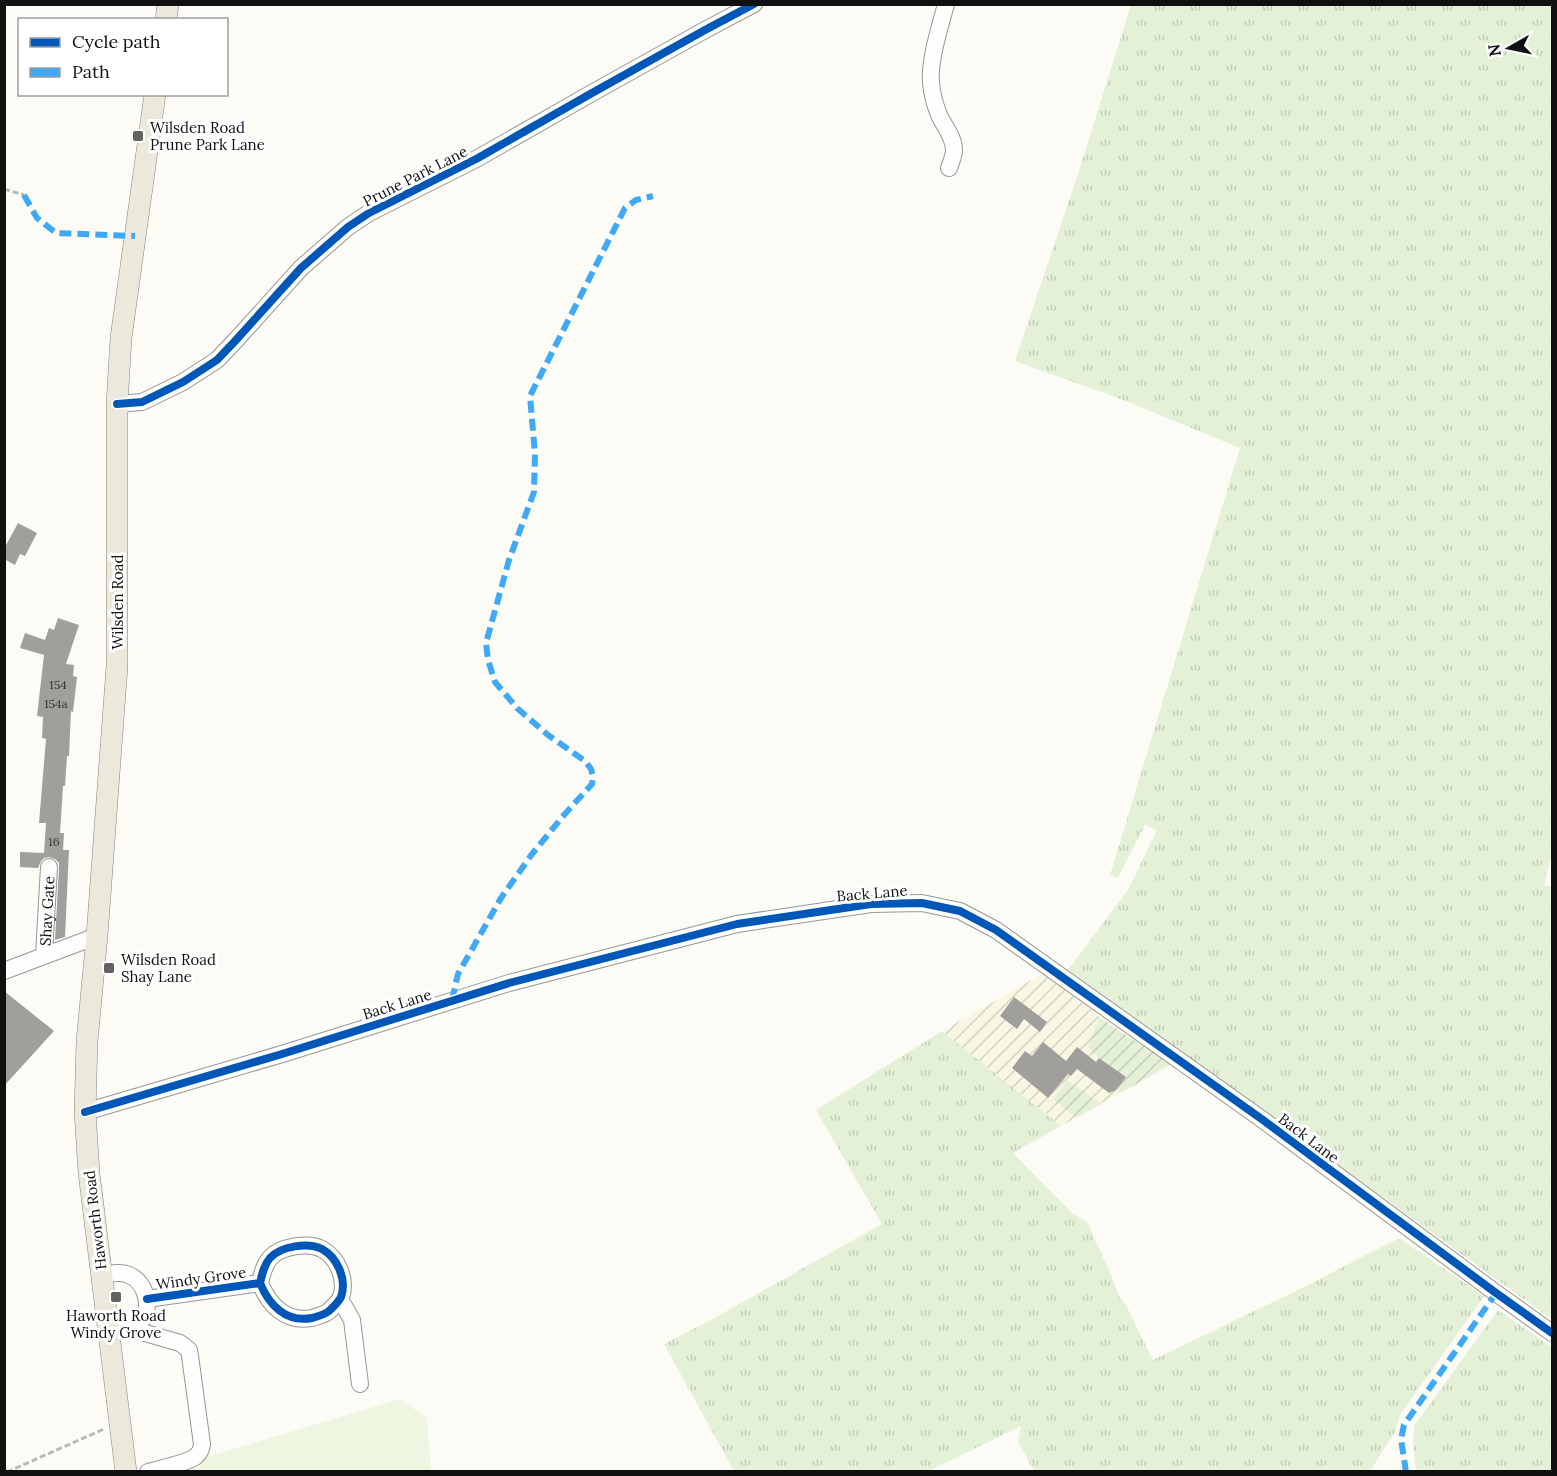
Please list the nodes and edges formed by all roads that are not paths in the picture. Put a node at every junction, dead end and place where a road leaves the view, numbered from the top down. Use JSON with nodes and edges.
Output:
{"nodes":[{"id":1,"x":754,"y":4,"type":"edge"},
{"id":2,"x":946,"y":4,"type":"edge"},
{"id":3,"x":155,"y":96,"type":"edge"},
{"id":4,"x":949,"y":168,"type":"dead end"},
{"id":5,"x":117,"y":404,"type":"junction"},
{"id":6,"x":49,"y":867,"type":"dead end"},
{"id":7,"x":97,"y":936,"type":"junction"},
{"id":8,"x":44,"y":955,"type":"junction"},
{"id":9,"x":4,"y":971,"type":"edge"},
{"id":10,"x":86,"y":1112,"type":"junction"},
{"id":11,"x":101,"y":1275,"type":"junction"},
{"id":12,"x":260,"y":1283,"type":"junction"},
{"id":13,"x":147,"y":1299,"type":"junction"},
{"id":14,"x":340,"y":1299,"type":"junction"},
{"id":15,"x":118,"y":1329,"type":"junction"},
{"id":16,"x":1552,"y":1333,"type":"edge"},
{"id":17,"x":360,"y":1384,"type":"dead end"},
{"id":18,"x":126,"y":1472,"type":"edge"},
{"id":19,"x":148,"y":1472,"type":"edge"}],
"edges":[{"from":1,"to":5,"type":"street","name":"Prune Park Lane"},
{"from":2,"to":4,"type":"street"},
{"from":3,"to":5,"type":"main road","name":"Wilsden Road"},
{"from":5,"to":7,"type":"main road","name":"Wilsden Road"},
{"from":6,"to":8,"type":"street","name":"Shay Gate"},
{"from":7,"to":8,"type":"street"},
{"from":7,"to":10,"type":"main road","name":"Wilsden Road"},
{"from":8,"to":9,"type":"street"},
{"from":10,"to":11,"type":"main road","name":"Haworth Road"},
{"from":10,"to":16,"type":"street","name":"Back Lane"},
{"from":11,"to":13,"type":"street","name":"Windy Grove"},
{"from":11,"to":15,"type":"main road","name":"Haworth Road"},
{"from":12,"to":13,"type":"street","name":"Windy Grove"},
{"from":12,"to":14,"type":"street","name":"Windy Grove"},
{"from":12,"to":14,"type":"street","name":"Windy Grove"},
{"from":13,"to":15,"type":"street","name":"Windy Grove"},
{"from":14,"to":17,"type":"street"},
{"from":15,"to":18,"type":"main road","name":"Haworth Road"},
{"from":15,"to":19,"type":"street"}]}
